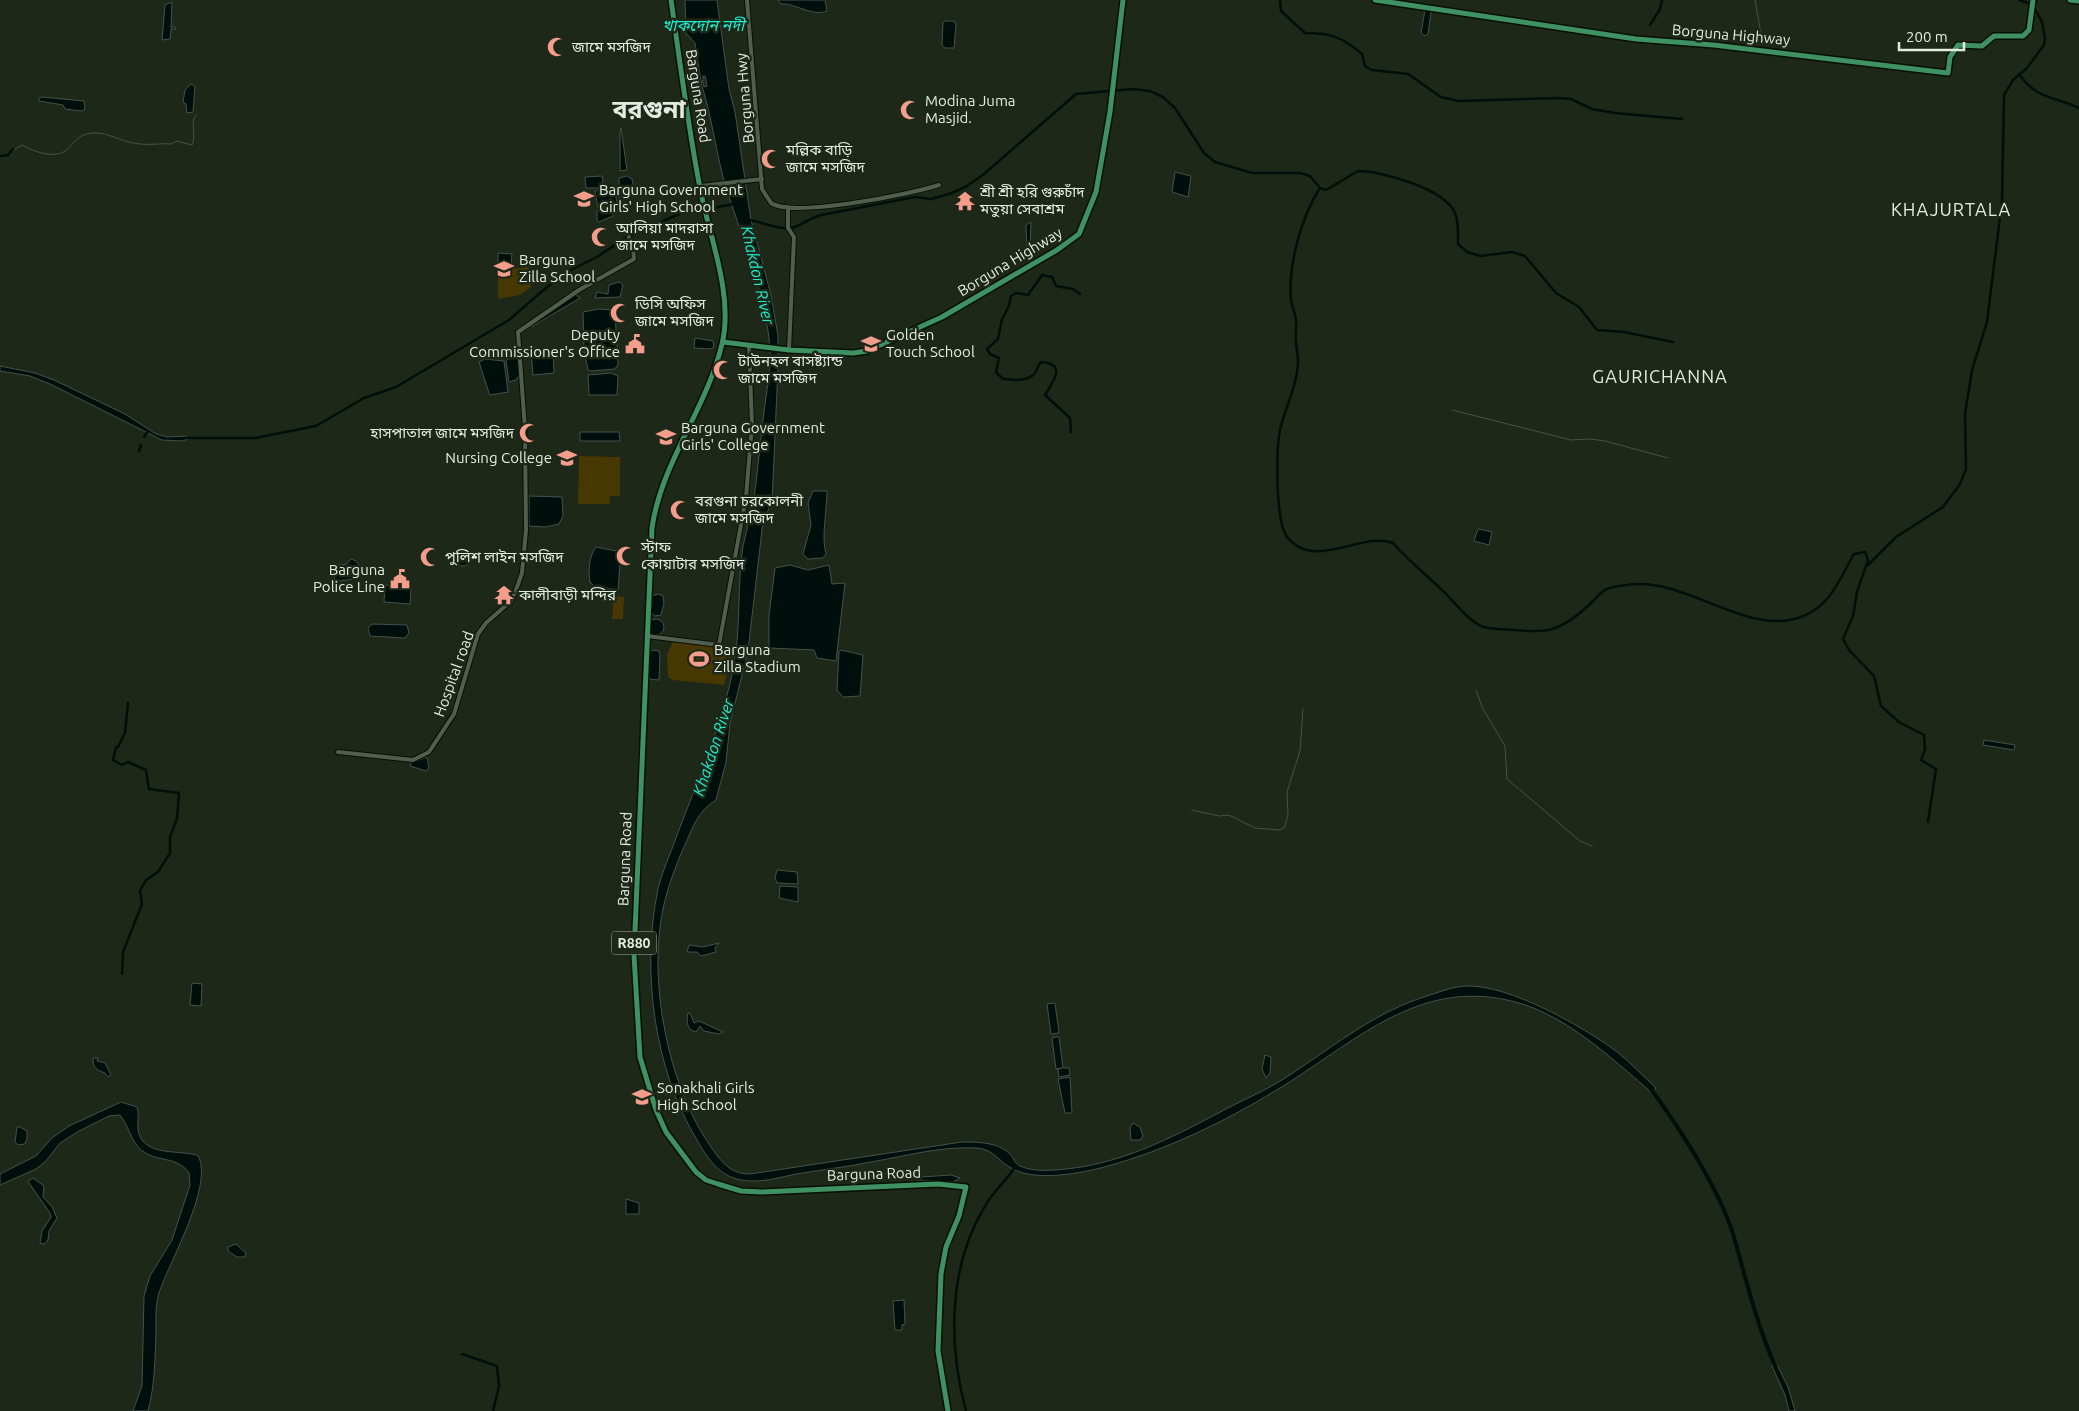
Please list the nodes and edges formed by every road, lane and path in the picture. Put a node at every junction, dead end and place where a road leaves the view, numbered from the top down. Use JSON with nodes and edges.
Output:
{"nodes":[{"id":1,"x":672,"y":0,"type":"edge"},
{"id":2,"x":747,"y":0,"type":"edge"},
{"id":3,"x":1123,"y":0,"type":"edge"},
{"id":4,"x":1375,"y":0,"type":"edge"},
{"id":5,"x":2033,"y":0,"type":"edge"},
{"id":6,"x":2070,"y":0,"type":"edge"},
{"id":7,"x":2079,"y":1,"type":"edge"},
{"id":8,"x":762,"y":179,"type":"junction"},
{"id":9,"x":939,"y":185,"type":"dead end"},
{"id":10,"x":701,"y":186,"type":"junction"},
{"id":11,"x":702,"y":198,"type":"junction"},
{"id":12,"x":788,"y":207,"type":"junction"},
{"id":13,"x":629,"y":237,"type":"dead end"},
{"id":14,"x":722,"y":342,"type":"junction"},
{"id":15,"x":749,"y":347,"type":"junction"},
{"id":16,"x":787,"y":350,"type":"junction"},
{"id":17,"x":647,"y":636,"type":"junction"},
{"id":18,"x":338,"y":752,"type":"dead end"},
{"id":19,"x":948,"y":1411,"type":"edge"}],
"edges":[{"from":1,"to":10,"type":"main road","name":"Barguna Road","number":"R880"},
{"from":1,"to":11,"type":"main road","name":"Barguna Road","number":"R880"},
{"from":2,"to":8,"type":"street","name":"Borguna Hwy"},
{"from":3,"to":16,"type":"main road","name":"Borguna Highway"},
{"from":4,"to":5,"type":"main road","name":"Borguna Highway"},
{"from":6,"to":7,"type":"main road"},
{"from":8,"to":10,"type":"street"},
{"from":8,"to":12,"type":"street","name":"Borguna Hwy"},
{"from":9,"to":12,"type":"street"},
{"from":10,"to":11,"type":"main road","name":"Barguna Road","number":"R880"},
{"from":11,"to":14,"type":"main road","name":"Barguna Road","number":"R880"},
{"from":12,"to":16,"type":"street"},
{"from":13,"to":18,"type":"street","name":"Hospital road"},
{"from":14,"to":15,"type":"main road","name":"Borguna Highway"},
{"from":14,"to":17,"type":"main road","name":"Barguna Road","number":"R880"},
{"from":15,"to":16,"type":"main road","name":"Borguna Highway"},
{"from":15,"to":17,"type":"street"},
{"from":17,"to":19,"type":"main road","name":"Barguna Road","number":"R880"}]}
